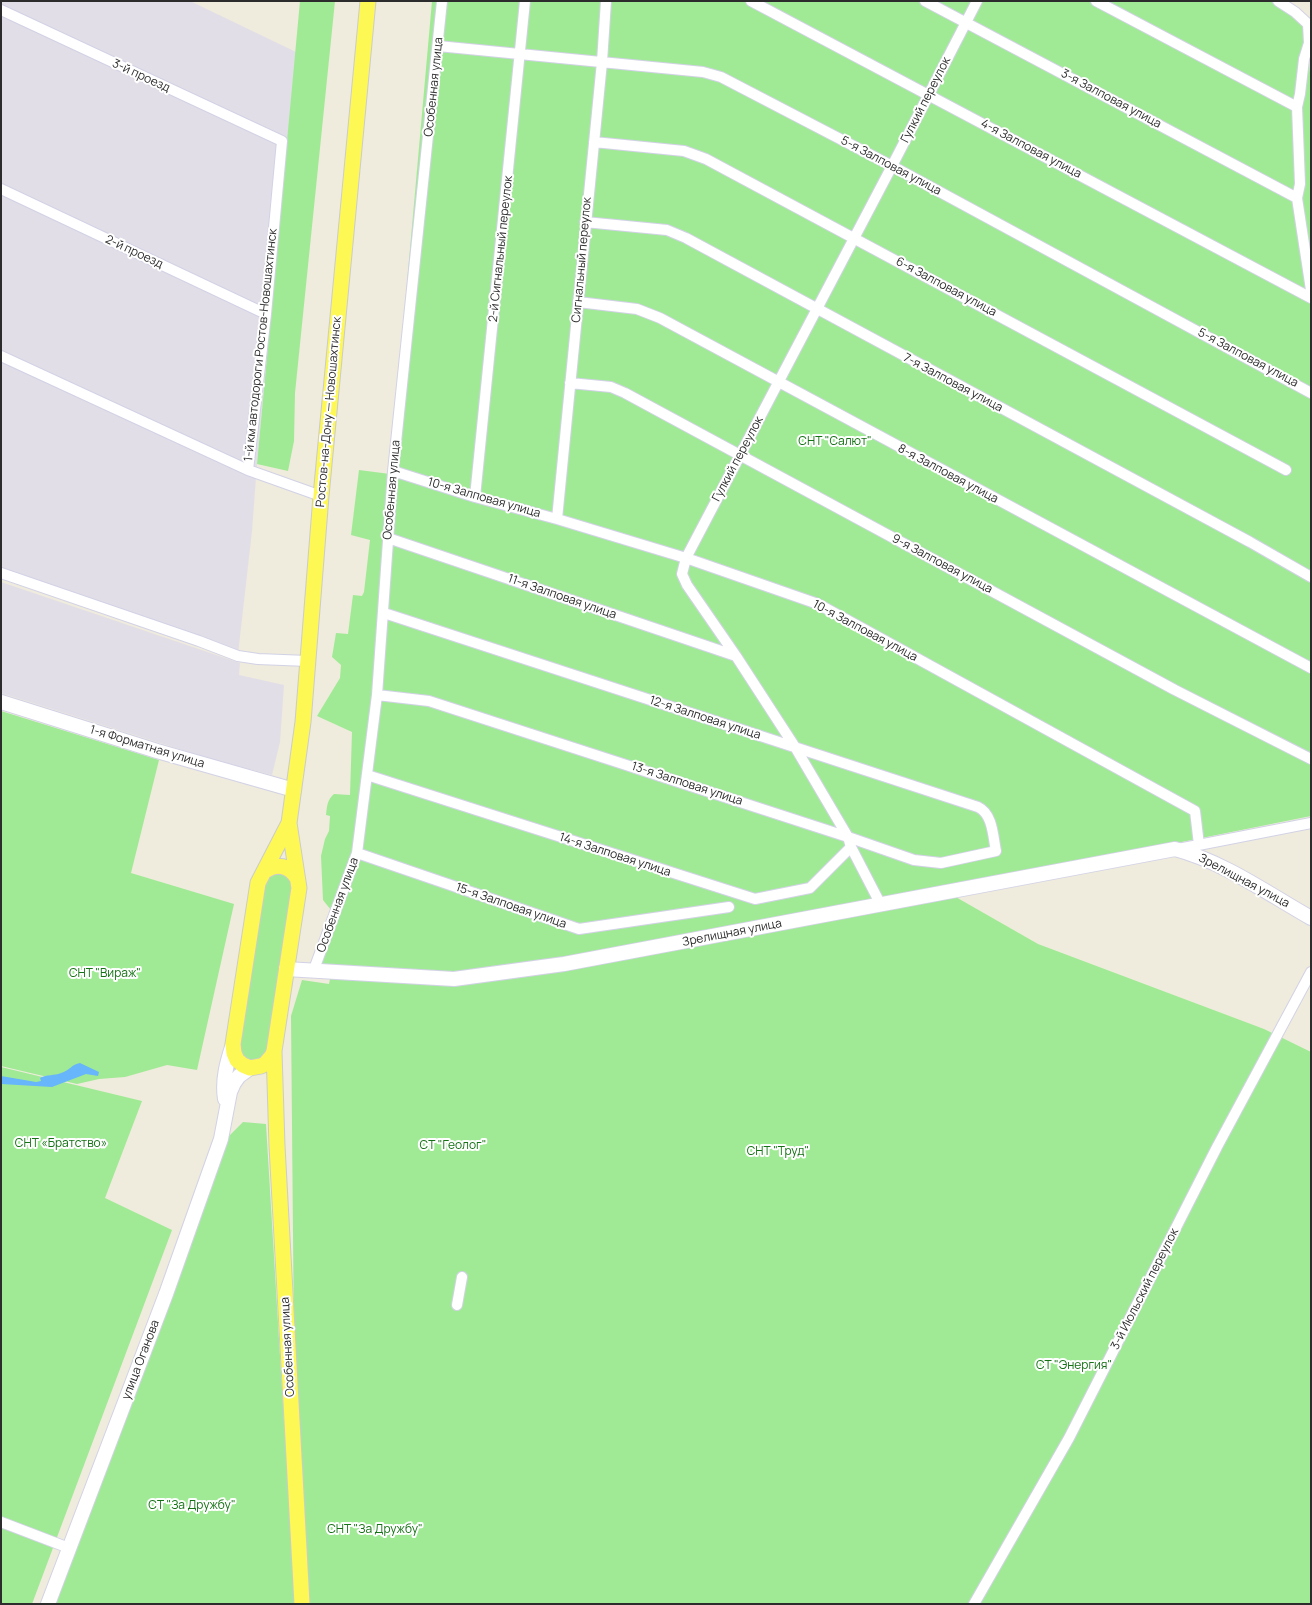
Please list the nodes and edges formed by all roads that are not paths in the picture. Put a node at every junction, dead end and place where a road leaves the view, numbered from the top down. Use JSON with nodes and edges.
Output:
{"nodes":[{"id":1,"x":368,"y":1,"type":"edge"},
{"id":2,"x":442,"y":1,"type":"edge"},
{"id":3,"x":525,"y":1,"type":"edge"},
{"id":4,"x":606,"y":1,"type":"edge"},
{"id":5,"x":751,"y":1,"type":"edge"},
{"id":6,"x":926,"y":1,"type":"edge"},
{"id":7,"x":977,"y":1,"type":"edge"},
{"id":8,"x":1096,"y":1,"type":"edge"},
{"id":9,"x":1278,"y":1,"type":"edge"},
{"id":10,"x":1,"y":10,"type":"edge"},
{"id":11,"x":966,"y":23,"type":"junction"},
{"id":12,"x":438,"y":46,"type":"junction"},
{"id":13,"x":521,"y":54,"type":"junction"},
{"id":14,"x":602,"y":62,"type":"junction"},
{"id":15,"x":928,"y":95,"type":"junction"},
{"id":16,"x":1297,"y":107,"type":"junction"},
{"id":17,"x":282,"y":142,"type":"joint"},
{"id":18,"x":594,"y":142,"type":"junction"},
{"id":19,"x":892,"y":166,"type":"junction"},
{"id":20,"x":1,"y":189,"type":"edge"},
{"id":21,"x":1297,"y":198,"type":"junction"},
{"id":22,"x":585,"y":222,"type":"junction"},
{"id":23,"x":854,"y":238,"type":"junction"},
{"id":24,"x":1311,"y":290,"type":"edge"},
{"id":25,"x":1311,"y":298,"type":"edge"},
{"id":26,"x":578,"y":302,"type":"junction"},
{"id":27,"x":816,"y":309,"type":"junction"},
{"id":28,"x":266,"y":314,"type":"junction"},
{"id":29,"x":1,"y":356,"type":"edge"},
{"id":30,"x":570,"y":383,"type":"junction"},
{"id":31,"x":778,"y":383,"type":"junction"},
{"id":32,"x":1311,"y":392,"type":"edge"},
{"id":33,"x":741,"y":455,"type":"junction"},
{"id":34,"x":248,"y":470,"type":"junction"},
{"id":35,"x":1286,"y":470,"type":"dead end"},
{"id":36,"x":393,"y":471,"type":"junction"},
{"id":37,"x":321,"y":496,"type":"junction"},
{"id":38,"x":475,"y":497,"type":"junction"},
{"id":39,"x":557,"y":519,"type":"junction"},
{"id":40,"x":388,"y":538,"type":"junction"},
{"id":41,"x":686,"y":558,"type":"junction"},
{"id":42,"x":1,"y":574,"type":"edge"},
{"id":43,"x":1311,"y":577,"type":"edge"},
{"id":44,"x":384,"y":613,"type":"junction"},
{"id":45,"x":736,"y":656,"type":"junction"},
{"id":46,"x":308,"y":661,"type":"junction"},
{"id":47,"x":1311,"y":668,"type":"edge"},
{"id":48,"x":377,"y":695,"type":"junction"},
{"id":49,"x":1,"y":702,"type":"edge"},
{"id":50,"x":795,"y":748,"type":"junction"},
{"id":51,"x":1311,"y":758,"type":"edge"},
{"id":52,"x":367,"y":775,"type":"junction"},
{"id":53,"x":294,"y":790,"type":"junction"},
{"id":54,"x":289,"y":823,"type":"junction"},
{"id":55,"x":1311,"y":824,"type":"edge"},
{"id":56,"x":848,"y":837,"type":"junction"},
{"id":57,"x":1199,"y":845,"type":"junction"},
{"id":58,"x":852,"y":847,"type":"junction"},
{"id":59,"x":1175,"y":850,"type":"junction"},
{"id":60,"x":996,"y":851,"type":"joint"},
{"id":61,"x":357,"y":853,"type":"junction"},
{"id":62,"x":265,"y":871,"type":"junction"},
{"id":63,"x":297,"y":878,"type":"junction"},
{"id":64,"x":881,"y":905,"type":"junction"},
{"id":65,"x":729,"y":907,"type":"dead end"},
{"id":66,"x":1311,"y":918,"type":"edge"},
{"id":67,"x":286,"y":969,"type":"junction"},
{"id":68,"x":313,"y":972,"type":"junction"},
{"id":69,"x":1311,"y":972,"type":"edge"},
{"id":70,"x":233,"y":1044,"type":"junction"},
{"id":71,"x":274,"y":1051,"type":"junction"},
{"id":72,"x":252,"y":1068,"type":"junction"},
{"id":73,"x":274,"y":1090,"type":"junction"},
{"id":74,"x":227,"y":1114,"type":"junction"},
{"id":75,"x":462,"y":1277,"type":"dead end"},
{"id":76,"x":457,"y":1305,"type":"dead end"},
{"id":77,"x":1,"y":1522,"type":"edge"},
{"id":78,"x":69,"y":1548,"type":"junction"},
{"id":79,"x":48,"y":1604,"type":"edge"},
{"id":80,"x":302,"y":1604,"type":"edge"},
{"id":81,"x":974,"y":1604,"type":"edge"}],
"edges":[{"from":1,"to":37,"type":"main road","name":"Ростов-на-Дону — Новошахтинск"},
{"from":2,"to":12,"type":"street","name":"Особенная улица"},
{"from":3,"to":13,"type":"street","name":"2-й Сигнальный переулок"},
{"from":4,"to":14,"type":"street","name":"Сигнальный переулок"},
{"from":5,"to":15,"type":"street","name":"4-я Залповая улица"},
{"from":6,"to":11,"type":"street","name":"3-я Залповая улица"},
{"from":7,"to":11,"type":"street","name":"Гулкий переулок"},
{"from":8,"to":16,"type":"street"},
{"from":9,"to":16,"type":"street"},
{"from":10,"to":17,"type":"street","name":"3-й проезд"},
{"from":11,"to":15,"type":"street","name":"Гулкий переулок"},
{"from":11,"to":21,"type":"street","name":"3-я Залповая улица"},
{"from":12,"to":13,"type":"street","name":"5-я Залповая улица"},
{"from":12,"to":36,"type":"street","name":"Особенная улица"},
{"from":13,"to":14,"type":"street","name":"5-я Залповая улица"},
{"from":13,"to":38,"type":"street","name":"2-й Сигнальный переулок"},
{"from":14,"to":18,"type":"street","name":"Сигнальный переулок"},
{"from":14,"to":19,"type":"street","name":"5-я Залповая улица"},
{"from":15,"to":19,"type":"street","name":"Гулкий переулок"},
{"from":15,"to":25,"type":"street","name":"4-я Залповая улица"},
{"from":16,"to":21,"type":"street"},
{"from":17,"to":28,"type":"street","name":"1-й км автодороги Ростов-Новошахтинск"},
{"from":18,"to":22,"type":"street","name":"Сигнальный переулок"},
{"from":18,"to":23,"type":"street","name":"6-я Залповая улица"},
{"from":19,"to":23,"type":"street","name":"Гулкий переулок"},
{"from":19,"to":32,"type":"street","name":"5-я Залповая улица"},
{"from":20,"to":28,"type":"street","name":"2-й проезд"},
{"from":21,"to":24,"type":"street"},
{"from":22,"to":26,"type":"street","name":"Сигнальный переулок"},
{"from":22,"to":27,"type":"street","name":"7-я Залповая улица"},
{"from":23,"to":27,"type":"street","name":"Гулкий переулок"},
{"from":23,"to":35,"type":"street","name":"6-я Залповая улица"},
{"from":26,"to":30,"type":"street","name":"Сигнальный переулок"},
{"from":26,"to":31,"type":"street","name":"8-я Залповая улица"},
{"from":27,"to":31,"type":"street","name":"Гулкий переулок"},
{"from":27,"to":43,"type":"street","name":"7-я Залповая улица"},
{"from":28,"to":34,"type":"street","name":"1-й км автодороги Ростов-Новошахтинск"},
{"from":29,"to":34,"type":"street"},
{"from":30,"to":33,"type":"street","name":"9-я Залповая улица"},
{"from":30,"to":39,"type":"street","name":"Сигнальный переулок"},
{"from":31,"to":33,"type":"street","name":"Гулкий переулок"},
{"from":31,"to":47,"type":"street","name":"8-я Залповая улица"},
{"from":33,"to":41,"type":"street","name":"Гулкий переулок"},
{"from":33,"to":51,"type":"street","name":"9-я Залповая улица"},
{"from":34,"to":37,"type":"street","name":"1-й км автодороги Ростов-Новошахтинск"},
{"from":36,"to":38,"type":"street","name":"10-я Залповая улица"},
{"from":36,"to":40,"type":"street","name":"Особенная улица"},
{"from":37,"to":46,"type":"main road","name":"Ростов-на-Дону — Новошахтинск"},
{"from":38,"to":39,"type":"street","name":"10-я Залповая улица"},
{"from":39,"to":41,"type":"street","name":"10-я Залповая улица"},
{"from":40,"to":44,"type":"street","name":"Особенная улица"},
{"from":40,"to":45,"type":"street","name":"11-я Залповая улица"},
{"from":41,"to":45,"type":"street","name":"Гулкий переулок"},
{"from":41,"to":57,"type":"street","name":"10-я Залповая улица"},
{"from":42,"to":46,"type":"street"},
{"from":44,"to":48,"type":"street","name":"Особенная улица"},
{"from":44,"to":50,"type":"street","name":"12-я Залповая улица"},
{"from":45,"to":50,"type":"street","name":"Гулкий переулок"},
{"from":46,"to":53,"type":"main road","name":"Ростов-на-Дону — Новошахтинск"},
{"from":48,"to":52,"type":"street","name":"Особенная улица"},
{"from":48,"to":56,"type":"street","name":"13-я Залповая улица"},
{"from":49,"to":53,"type":"street","name":"1-я Форматная улица"},
{"from":50,"to":56,"type":"street","name":"Гулкий переулок"},
{"from":50,"to":60,"type":"street","name":"12-я Залповая улица"},
{"from":52,"to":58,"type":"street","name":"14-я Залповая улица"},
{"from":52,"to":61,"type":"street","name":"Особенная улица"},
{"from":53,"to":54,"type":"main road","name":"Ростов-на-Дону — Новошахтинск"},
{"from":54,"to":62,"type":"main road"},
{"from":54,"to":63,"type":"main road","name":"Особенная улица"},
{"from":55,"to":57,"type":"street","name":"Зрелищная улица"},
{"from":56,"to":58,"type":"street","name":"Гулкий переулок"},
{"from":56,"to":60,"type":"street","name":"13-я Залповая улица"},
{"from":57,"to":59,"type":"street","name":"Зрелищная улица"},
{"from":58,"to":64,"type":"street","name":"Гулкий переулок"},
{"from":59,"to":64,"type":"street","name":"Зрелищная улица"},
{"from":59,"to":66,"type":"street","name":"Зрелищная улица"},
{"from":61,"to":65,"type":"street","name":"15-я Залповая улица"},
{"from":61,"to":68,"type":"street","name":"Особенная улица"},
{"from":62,"to":63,"type":"main road"},
{"from":62,"to":70,"type":"main road"},
{"from":63,"to":67,"type":"main road","name":"Особенная улица"},
{"from":64,"to":68,"type":"street","name":"Зрелищная улица"},
{"from":67,"to":68,"type":"street","name":"Зрелищная улица"},
{"from":67,"to":71,"type":"main road","name":"Особенная улица"},
{"from":69,"to":81,"type":"street","name":"3-й Июльский переулок"},
{"from":70,"to":72,"type":"main road"},
{"from":70,"to":74,"type":"street","name":"улица Оганова"},
{"from":71,"to":72,"type":"main road"},
{"from":71,"to":73,"type":"main road","name":"Особенная улица"},
{"from":72,"to":73,"type":"main road"},
{"from":72,"to":74,"type":"street","name":"улица Оганова"},
{"from":73,"to":80,"type":"main road","name":"Особенная улица"},
{"from":74,"to":78,"type":"street","name":"улица Оганова"},
{"from":75,"to":76,"type":"street"},
{"from":77,"to":78,"type":"street"},
{"from":78,"to":79,"type":"street","name":"улица Оганова"}]}
